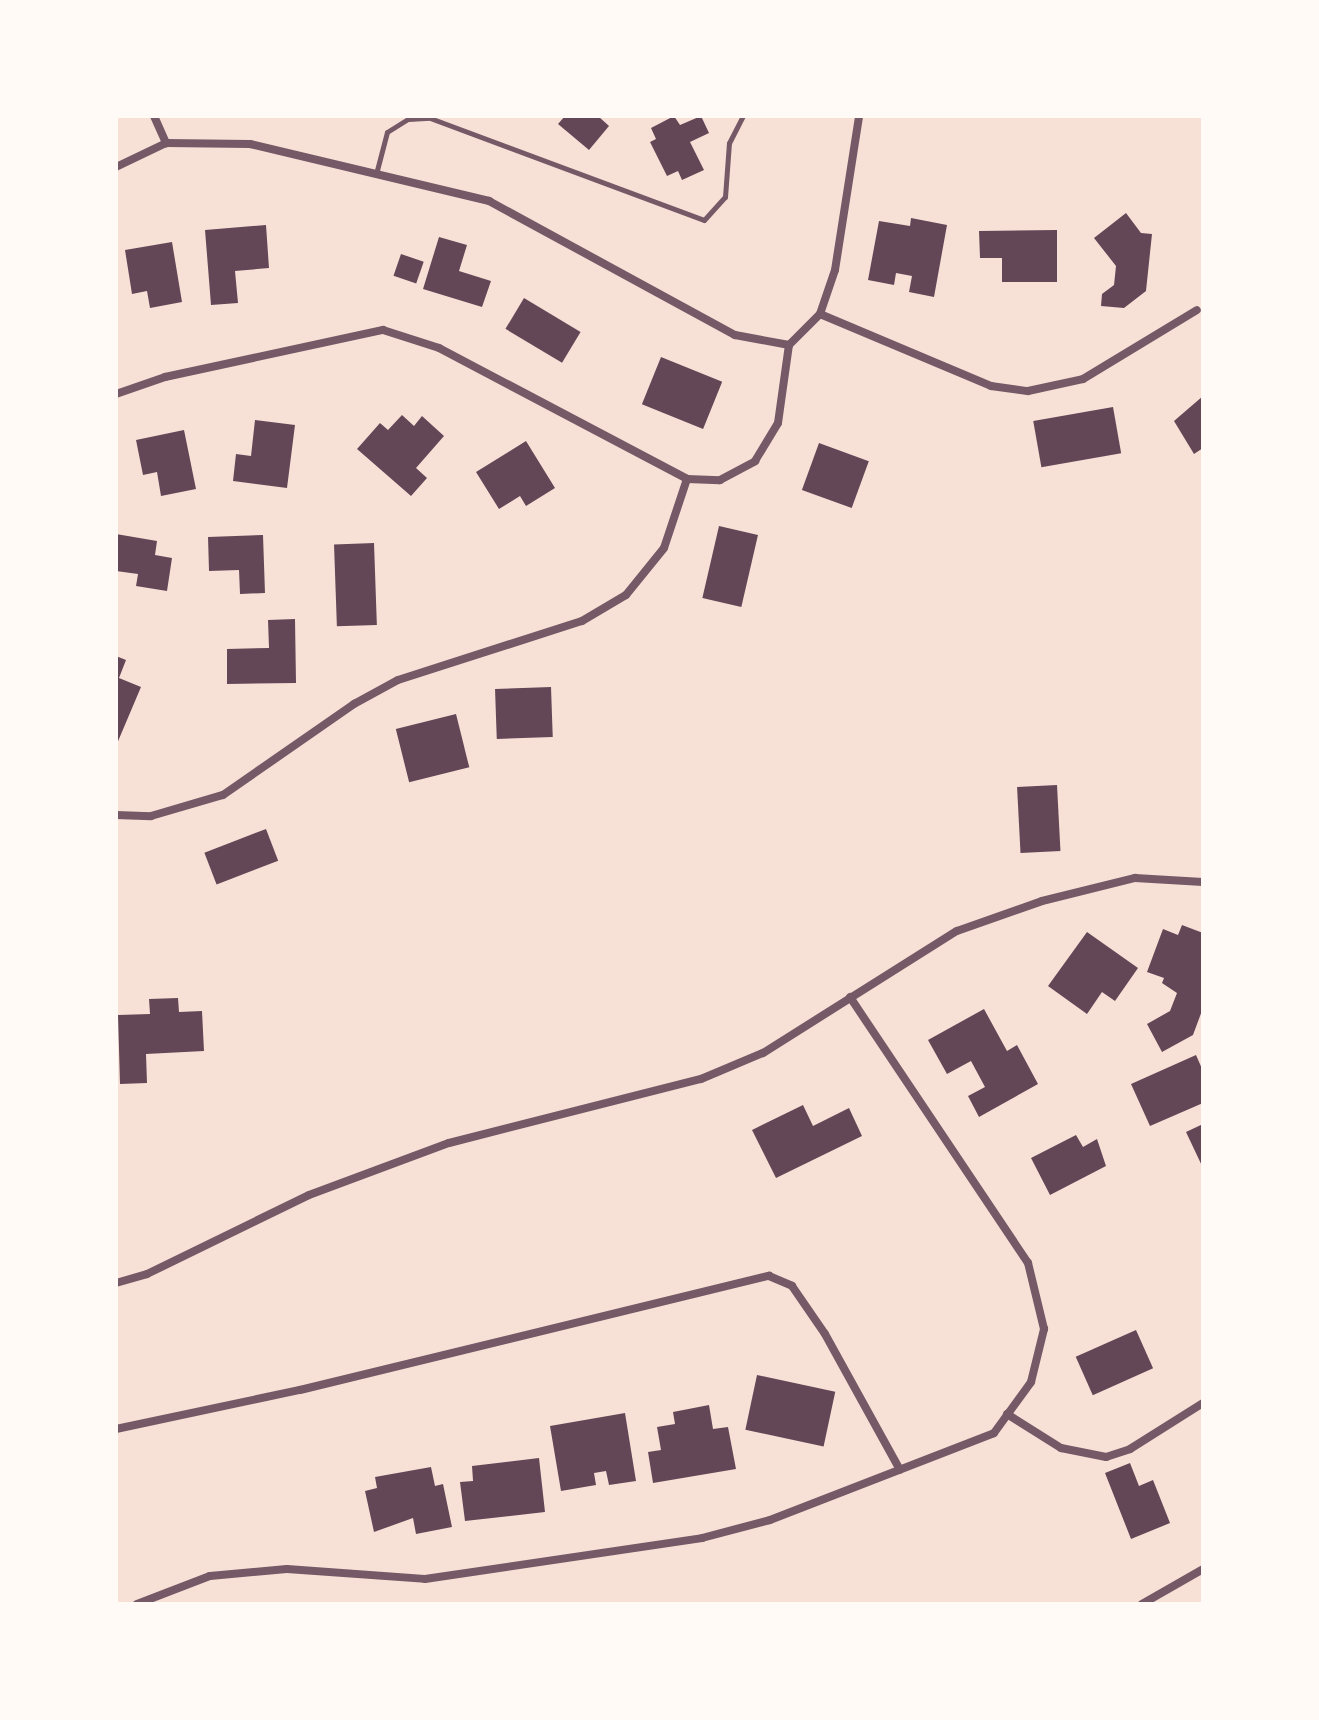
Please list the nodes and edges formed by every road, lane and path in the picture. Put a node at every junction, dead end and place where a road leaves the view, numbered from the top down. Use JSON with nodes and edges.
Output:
{"nodes":[{"id":1,"x":154,"y":116,"type":"edge"},
{"id":2,"x":743,"y":116,"type":"edge"},
{"id":3,"x":859,"y":116,"type":"edge"},
{"id":4,"x":166,"y":143,"type":"junction"},
{"id":5,"x":116,"y":167,"type":"edge"},
{"id":6,"x":375,"y":174,"type":"junction"},
{"id":7,"x":1197,"y":310,"type":"dead end"},
{"id":8,"x":820,"y":314,"type":"junction"},
{"id":9,"x":789,"y":345,"type":"junction"},
{"id":10,"x":116,"y":394,"type":"edge"},
{"id":11,"x":687,"y":479,"type":"junction"},
{"id":12,"x":116,"y":815,"type":"edge"},
{"id":13,"x":1203,"y":882,"type":"edge"},
{"id":14,"x":850,"y":997,"type":"junction"},
{"id":15,"x":116,"y":1283,"type":"edge"},
{"id":16,"x":1203,"y":1403,"type":"edge"},
{"id":17,"x":1007,"y":1414,"type":"junction"},
{"id":18,"x":116,"y":1429,"type":"edge"},
{"id":19,"x":900,"y":1470,"type":"junction"},
{"id":20,"x":1203,"y":1569,"type":"edge"},
{"id":21,"x":137,"y":1604,"type":"edge"},
{"id":22,"x":1142,"y":1604,"type":"edge"}],
"edges":[{"from":1,"to":4,"type":"street"},
{"from":2,"to":6,"type":"lane"},
{"from":3,"to":8,"type":"street"},
{"from":4,"to":5,"type":"street"},
{"from":4,"to":6,"type":"street"},
{"from":6,"to":9,"type":"street"},
{"from":7,"to":8,"type":"street"},
{"from":8,"to":9,"type":"street"},
{"from":9,"to":11,"type":"street"},
{"from":10,"to":11,"type":"street"},
{"from":11,"to":12,"type":"street"},
{"from":13,"to":14,"type":"street"},
{"from":14,"to":15,"type":"street"},
{"from":14,"to":17,"type":"street"},
{"from":16,"to":17,"type":"street"},
{"from":17,"to":19,"type":"street"},
{"from":18,"to":19,"type":"street"},
{"from":19,"to":21,"type":"street"},
{"from":20,"to":22,"type":"street"}]}
